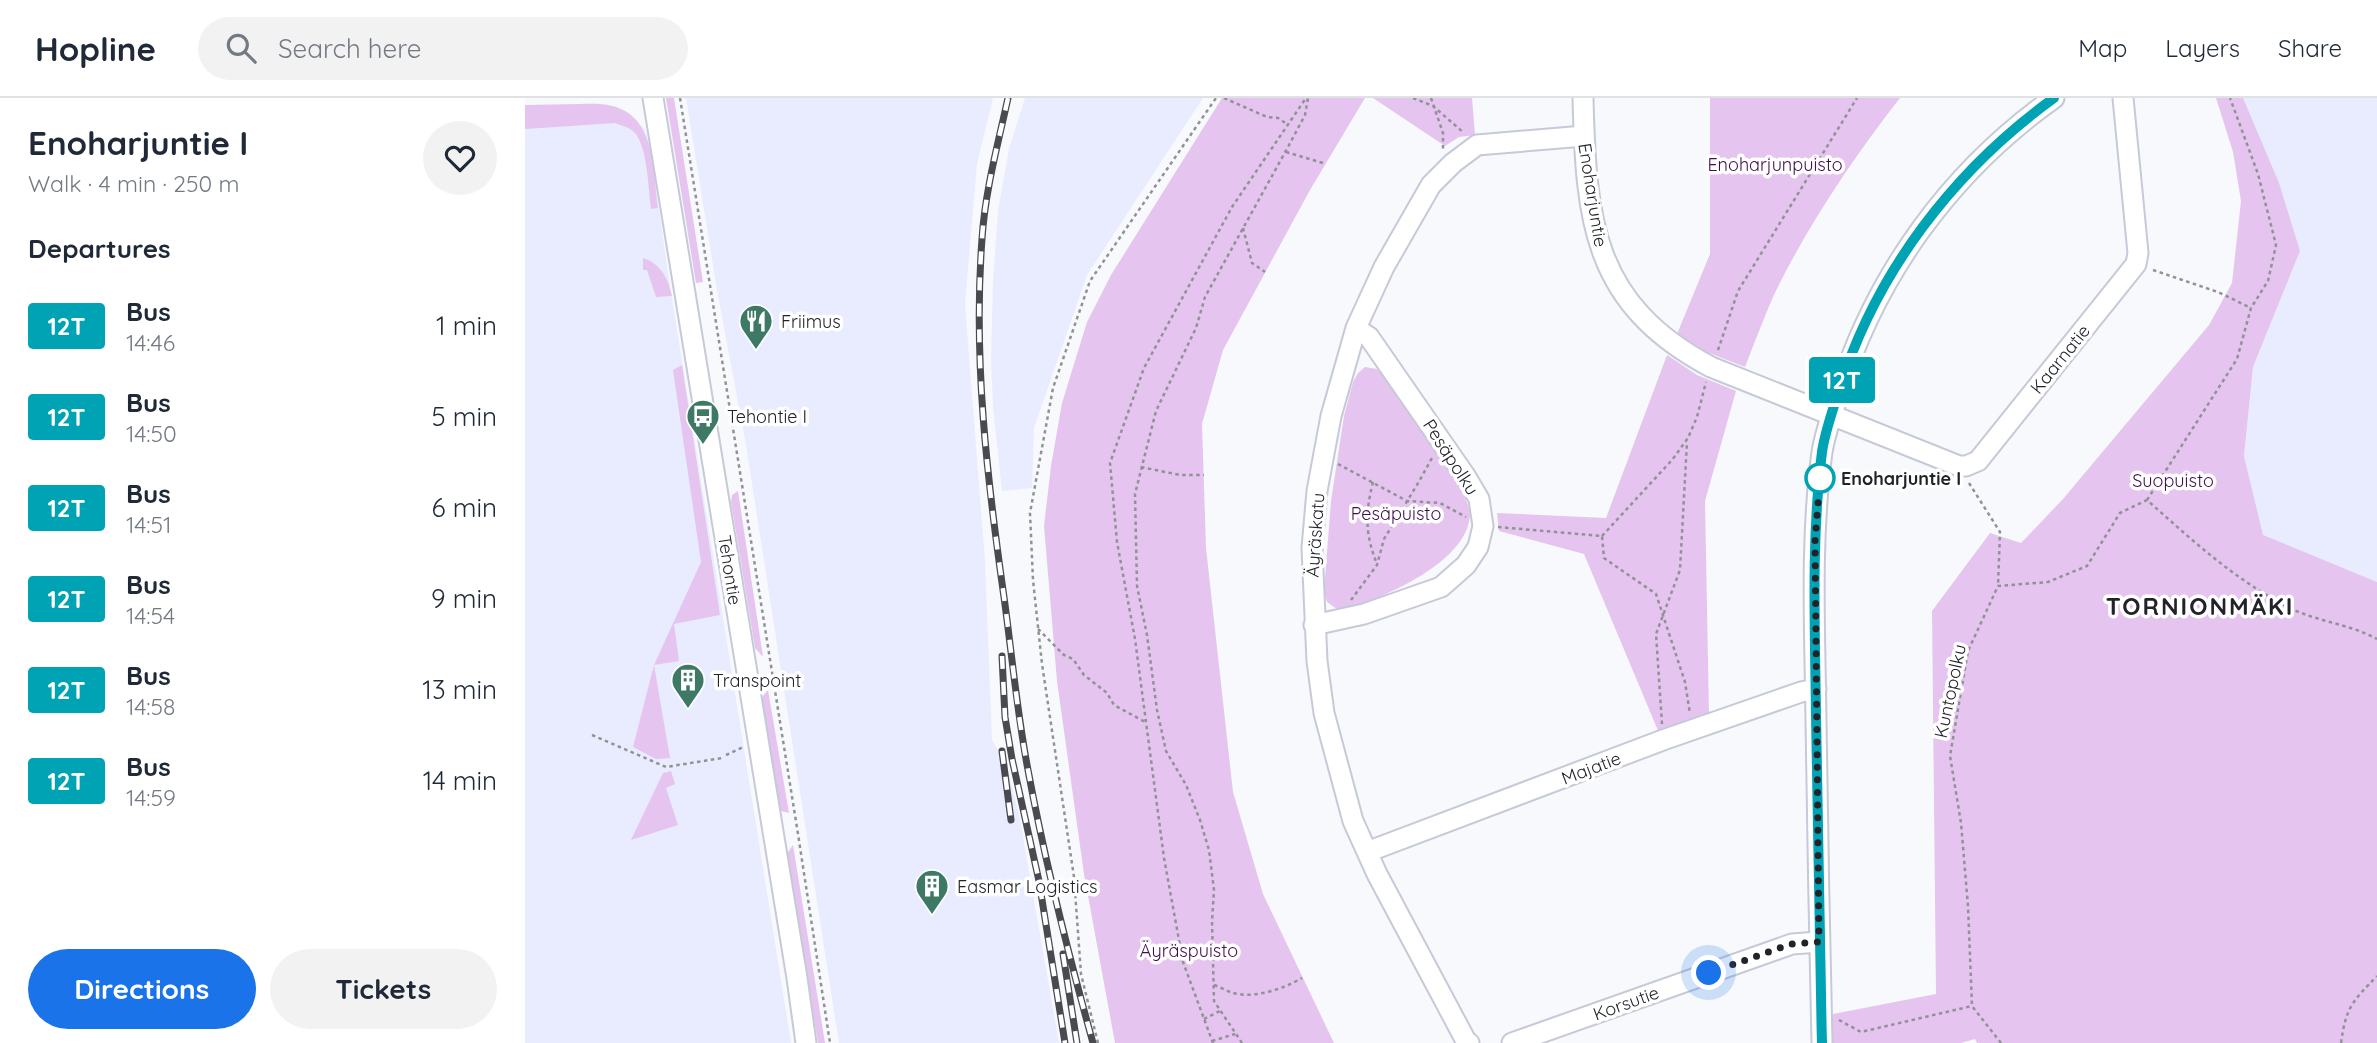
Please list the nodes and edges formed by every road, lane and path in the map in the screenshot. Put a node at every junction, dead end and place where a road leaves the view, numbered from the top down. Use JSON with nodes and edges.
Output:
{"nodes":[{"id":1,"x":653,"y":98,"type":"edge"},
{"id":2,"x":680,"y":98,"type":"edge"},
{"id":3,"x":1216,"y":98,"type":"edge"},
{"id":4,"x":1224,"y":98,"type":"edge"},
{"id":5,"x":1307,"y":98,"type":"edge"},
{"id":6,"x":1413,"y":98,"type":"edge"},
{"id":7,"x":1431,"y":98,"type":"edge"},
{"id":8,"x":1583,"y":98,"type":"edge"},
{"id":9,"x":1857,"y":98,"type":"edge"},
{"id":10,"x":2054,"y":98,"type":"edge"},
{"id":11,"x":2123,"y":98,"type":"edge"},
{"id":12,"x":2230,"y":98,"type":"edge"},
{"id":13,"x":1433,"y":106,"type":"junction"},
{"id":14,"x":1288,"y":125,"type":"junction"},
{"id":15,"x":1584,"y":136,"type":"junction"},
{"id":16,"x":1477,"y":145,"type":"junction"},
{"id":17,"x":1286,"y":152,"type":"junction"},
{"id":18,"x":1326,"y":164,"type":"dead end"},
{"id":19,"x":1444,"y":172,"type":"junction"},
{"id":20,"x":1243,"y":228,"type":"junction"},
{"id":21,"x":2136,"y":264,"type":"junction"},
{"id":22,"x":1265,"y":272,"type":"dead end"},
{"id":23,"x":2251,"y":308,"type":"junction"},
{"id":24,"x":1356,"y":328,"type":"junction"},
{"id":25,"x":1711,"y":367,"type":"junction"},
{"id":26,"x":1831,"y":415,"type":"junction"},
{"id":27,"x":1688,"y":438,"type":"junction"},
{"id":28,"x":1445,"y":447,"type":"junction"},
{"id":29,"x":1323,"y":456,"type":"junction"},
{"id":30,"x":1959,"y":466,"type":"junction"},
{"id":31,"x":1142,"y":467,"type":"junction"},
{"id":32,"x":1204,"y":475,"type":"dead end"},
{"id":33,"x":1373,"y":482,"type":"junction"},
{"id":34,"x":2147,"y":500,"type":"junction"},
{"id":35,"x":1407,"y":501,"type":"junction"},
{"id":36,"x":1483,"y":526,"type":"junction"},
{"id":37,"x":1602,"y":536,"type":"junction"},
{"id":38,"x":1377,"y":565,"type":"junction"},
{"id":39,"x":1998,"y":586,"type":"junction"},
{"id":40,"x":1663,"y":614,"type":"junction"},
{"id":41,"x":1337,"y":621,"type":"junction"},
{"id":42,"x":1314,"y":625,"type":"junction"},
{"id":43,"x":1038,"y":629,"type":"junction"},
{"id":44,"x":2377,"y":639,"type":"edge"},
{"id":45,"x":1816,"y":689,"type":"junction"},
{"id":46,"x":1147,"y":723,"type":"junction"},
{"id":47,"x":1693,"y":731,"type":"junction"},
{"id":48,"x":591,"y":735,"type":"dead end"},
{"id":49,"x":1663,"y":740,"type":"junction"},
{"id":50,"x":747,"y":748,"type":"dead end"},
{"id":51,"x":726,"y":755,"type":"dead end"},
{"id":52,"x":722,"y":758,"type":"dead end"},
{"id":53,"x":1367,"y":852,"type":"junction"},
{"id":54,"x":1819,"y":942,"type":"junction"},
{"id":55,"x":2377,"y":976,"type":"edge"},
{"id":56,"x":1302,"y":978,"type":"dead end"},
{"id":57,"x":1215,"y":985,"type":"junction"},
{"id":58,"x":1972,"y":1006,"type":"junction"},
{"id":59,"x":1220,"y":1011,"type":"junction"},
{"id":60,"x":1833,"y":1017,"type":"dead end"},
{"id":61,"x":1204,"y":1019,"type":"junction"},
{"id":62,"x":1235,"y":1034,"type":"junction"},
{"id":63,"x":1213,"y":1042,"type":"edge"},
{"id":64,"x":806,"y":1043,"type":"edge"},
{"id":65,"x":830,"y":1043,"type":"edge"},
{"id":66,"x":1098,"y":1043,"type":"edge"},
{"id":67,"x":1242,"y":1043,"type":"edge"},
{"id":68,"x":1469,"y":1043,"type":"edge"},
{"id":69,"x":1512,"y":1043,"type":"edge"},
{"id":70,"x":1822,"y":1043,"type":"edge"},
{"id":71,"x":2001,"y":1043,"type":"edge"},
{"id":72,"x":2341,"y":1043,"type":"edge"}],
"edges":[{"from":1,"to":64,"type":"street","name":"Tehontie"},
{"from":2,"to":65,"type":"path"},
{"from":3,"to":43,"type":"path"},
{"from":4,"to":14,"type":"path"},
{"from":5,"to":14,"type":"path"},
{"from":5,"to":17,"type":"path"},
{"from":6,"to":13,"type":"path"},
{"from":7,"to":13,"type":"path"},
{"from":8,"to":15,"type":"street","name":"Enoharjuntie"},
{"from":9,"to":25,"type":"path"},
{"from":10,"to":26,"type":"street"},
{"from":11,"to":21,"type":"street"},
{"from":12,"to":23,"type":"path"},
{"from":13,"to":16,"type":"path"},
{"from":13,"to":19,"type":"path"},
{"from":14,"to":46,"type":"path"},
{"from":15,"to":16,"type":"street"},
{"from":15,"to":25,"type":"street","name":"Enoharjuntie"},
{"from":16,"to":19,"type":"street","name":"Äyräskatu"},
{"from":17,"to":18,"type":"path"},
{"from":17,"to":20,"type":"path"},
{"from":19,"to":24,"type":"street","name":"Äyräskatu"},
{"from":20,"to":22,"type":"path"},
{"from":20,"to":31,"type":"path"},
{"from":21,"to":23,"type":"path"},
{"from":21,"to":30,"type":"street","name":"Kaarnatie"},
{"from":23,"to":34,"type":"path"},
{"from":24,"to":28,"type":"street","name":"Pesäpolku"},
{"from":24,"to":29,"type":"street","name":"Äyräskatu"},
{"from":25,"to":26,"type":"street","name":"Enoharjuntie"},
{"from":25,"to":27,"type":"path"},
{"from":26,"to":30,"type":"street"},
{"from":26,"to":45,"type":"street"},
{"from":27,"to":37,"type":"path"},
{"from":27,"to":40,"type":"path"},
{"from":28,"to":35,"type":"path"},
{"from":28,"to":36,"type":"street","name":"Pesäpolku"},
{"from":29,"to":33,"type":"path"},
{"from":29,"to":42,"type":"street","name":"Äyräskatu"},
{"from":30,"to":39,"type":"path"},
{"from":31,"to":32,"type":"path"},
{"from":31,"to":57,"type":"path"},
{"from":33,"to":35,"type":"path"},
{"from":33,"to":38,"type":"path"},
{"from":34,"to":39,"type":"path"},
{"from":34,"to":44,"type":"path"},
{"from":35,"to":36,"type":"path"},
{"from":35,"to":38,"type":"path"},
{"from":36,"to":37,"type":"path"},
{"from":36,"to":41,"type":"street"},
{"from":37,"to":40,"type":"path"},
{"from":38,"to":41,"type":"path"},
{"from":39,"to":58,"type":"path","name":"Kuntopolku"},
{"from":40,"to":47,"type":"path"},
{"from":40,"to":49,"type":"path"},
{"from":41,"to":42,"type":"street"},
{"from":42,"to":53,"type":"street","name":"Äyräskatu"},
{"from":43,"to":46,"type":"path"},
{"from":43,"to":66,"type":"path"},
{"from":45,"to":47,"type":"street","name":"Majatie"},
{"from":45,"to":54,"type":"street"},
{"from":46,"to":61,"type":"path"},
{"from":47,"to":49,"type":"street","name":"Majatie"},
{"from":48,"to":52,"type":"path"},
{"from":49,"to":53,"type":"street","name":"Majatie"},
{"from":50,"to":51,"type":"path"},
{"from":53,"to":68,"type":"street","name":"Äyräskatu"},
{"from":54,"to":69,"type":"street","name":"Korsutie"},
{"from":54,"to":70,"type":"street"},
{"from":55,"to":72,"type":"path"},
{"from":56,"to":57,"type":"path"},
{"from":57,"to":59,"type":"path"},
{"from":58,"to":60,"type":"path"},
{"from":58,"to":71,"type":"path"},
{"from":59,"to":61,"type":"path"},
{"from":59,"to":62,"type":"path"},
{"from":61,"to":63,"type":"path"},
{"from":62,"to":63,"type":"path"},
{"from":62,"to":67,"type":"path"}]}
